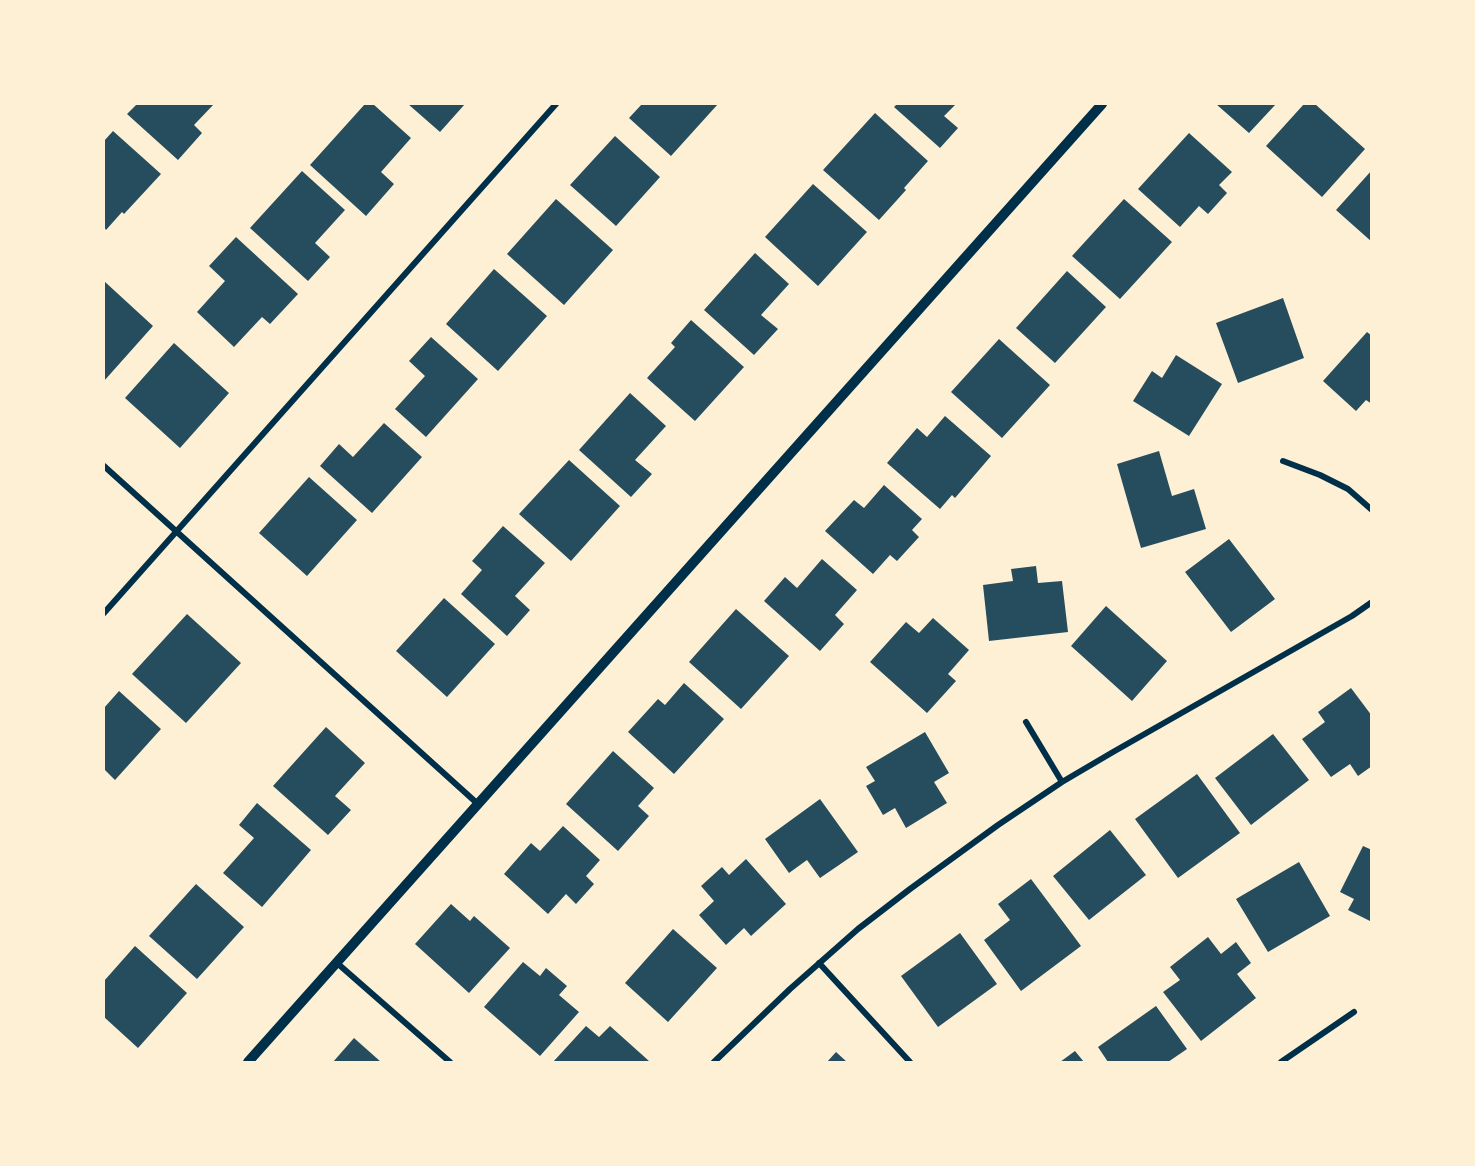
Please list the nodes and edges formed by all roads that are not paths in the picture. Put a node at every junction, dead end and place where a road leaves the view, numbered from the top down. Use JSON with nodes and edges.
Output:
{"nodes":[{"id":1,"x":556,"y":104,"type":"edge"},
{"id":2,"x":1102,"y":104,"type":"edge"},
{"id":3,"x":1283,"y":461,"type":"dead end"},
{"id":4,"x":104,"y":466,"type":"edge"},
{"id":5,"x":1371,"y":510,"type":"edge"},
{"id":6,"x":176,"y":531,"type":"junction"},
{"id":7,"x":1371,"y":602,"type":"edge"},
{"id":8,"x":104,"y":613,"type":"edge"},
{"id":9,"x":1026,"y":722,"type":"dead end"},
{"id":10,"x":1062,"y":782,"type":"junction"},
{"id":11,"x":478,"y":805,"type":"junction"},
{"id":12,"x":337,"y":963,"type":"junction"},
{"id":13,"x":819,"y":963,"type":"junction"},
{"id":14,"x":1354,"y":1012,"type":"dead end"},
{"id":15,"x":248,"y":1062,"type":"edge"},
{"id":16,"x":450,"y":1062,"type":"edge"},
{"id":17,"x":714,"y":1062,"type":"edge"},
{"id":18,"x":910,"y":1062,"type":"edge"},
{"id":19,"x":1281,"y":1062,"type":"edge"}],
"edges":[{"from":1,"to":6,"type":"street"},
{"from":2,"to":11,"type":"street"},
{"from":3,"to":5,"type":"street"},
{"from":4,"to":6,"type":"street"},
{"from":6,"to":8,"type":"street"},
{"from":6,"to":11,"type":"street"},
{"from":7,"to":10,"type":"street"},
{"from":9,"to":10,"type":"street"},
{"from":10,"to":13,"type":"street"},
{"from":11,"to":12,"type":"street"},
{"from":12,"to":15,"type":"street"},
{"from":12,"to":16,"type":"street"},
{"from":13,"to":17,"type":"street"},
{"from":13,"to":18,"type":"street"},
{"from":14,"to":19,"type":"street"}]}
